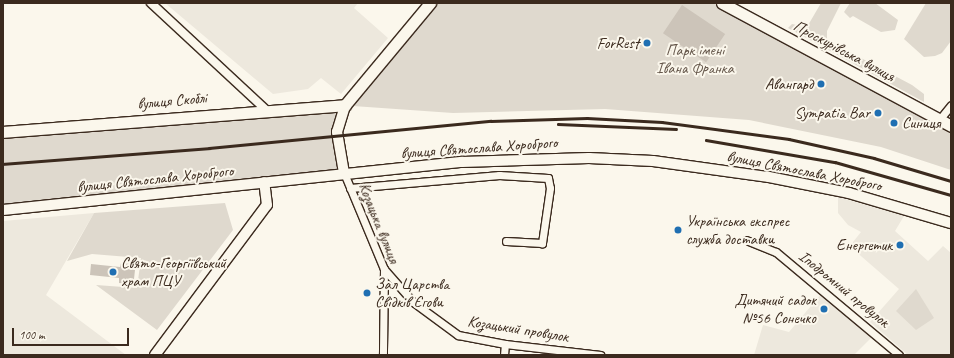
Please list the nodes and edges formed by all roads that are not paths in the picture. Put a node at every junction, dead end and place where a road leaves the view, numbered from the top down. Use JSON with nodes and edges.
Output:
{"nodes":[{"id":1,"x":151,"y":3,"type":"edge"},
{"id":2,"x":430,"y":3,"type":"edge"},
{"id":3,"x":722,"y":3,"type":"edge"},
{"id":4,"x":345,"y":105,"type":"junction"},
{"id":5,"x":951,"y":105,"type":"edge"},
{"id":6,"x":265,"y":109,"type":"junction"},
{"id":7,"x":939,"y":120,"type":"junction"},
{"id":8,"x":951,"y":126,"type":"edge"},
{"id":9,"x":3,"y":132,"type":"edge"},
{"id":10,"x":344,"y":173,"type":"junction"},
{"id":11,"x":264,"y":182,"type":"junction"},
{"id":12,"x":350,"y":188,"type":"junction"},
{"id":13,"x":3,"y":210,"type":"edge"},
{"id":14,"x":951,"y":223,"type":"edge"},
{"id":15,"x":746,"y":240,"type":"dead end"},
{"id":16,"x":506,"y":241,"type":"dead end"},
{"id":17,"x":384,"y":269,"type":"junction"},
{"id":18,"x":505,"y":344,"type":"junction"},
{"id":19,"x":155,"y":355,"type":"edge"},
{"id":20,"x":383,"y":355,"type":"edge"},
{"id":21,"x":504,"y":355,"type":"edge"},
{"id":22,"x":600,"y":355,"type":"edge"},
{"id":23,"x":899,"y":355,"type":"edge"}],
"edges":[{"from":1,"to":6,"type":"street"},
{"from":2,"to":4,"type":"main road"},
{"from":3,"to":7,"type":"main road","name":"Проскурівська вулиця"},
{"from":4,"to":6,"type":"main road","name":"вулиця Скоблі"},
{"from":4,"to":10,"type":"main road"},
{"from":5,"to":7,"type":"street"},
{"from":6,"to":9,"type":"main road","name":"вулиця Скоблі"},
{"from":7,"to":8,"type":"main road","name":"Проскурівська вулиця"},
{"from":10,"to":11,"type":"main road","name":"вулиця Святослава Хороброго"},
{"from":10,"to":12,"type":"street","name":"Козацька вулиця"},
{"from":10,"to":14,"type":"main road","name":"вулиця Святослава Хороброго"},
{"from":11,"to":13,"type":"main road","name":"вулиця Святослава Хороброго"},
{"from":11,"to":19,"type":"main road"},
{"from":12,"to":16,"type":"street"},
{"from":12,"to":17,"type":"street","name":"Козацька вулиця"},
{"from":15,"to":23,"type":"street","name":"Іподромний провулок"},
{"from":17,"to":18,"type":"street","name":"Козацький провулок"},
{"from":17,"to":20,"type":"street","name":"Козацька вулиця"},
{"from":18,"to":21,"type":"street"},
{"from":18,"to":22,"type":"street","name":"Козацький провулок"}]}
